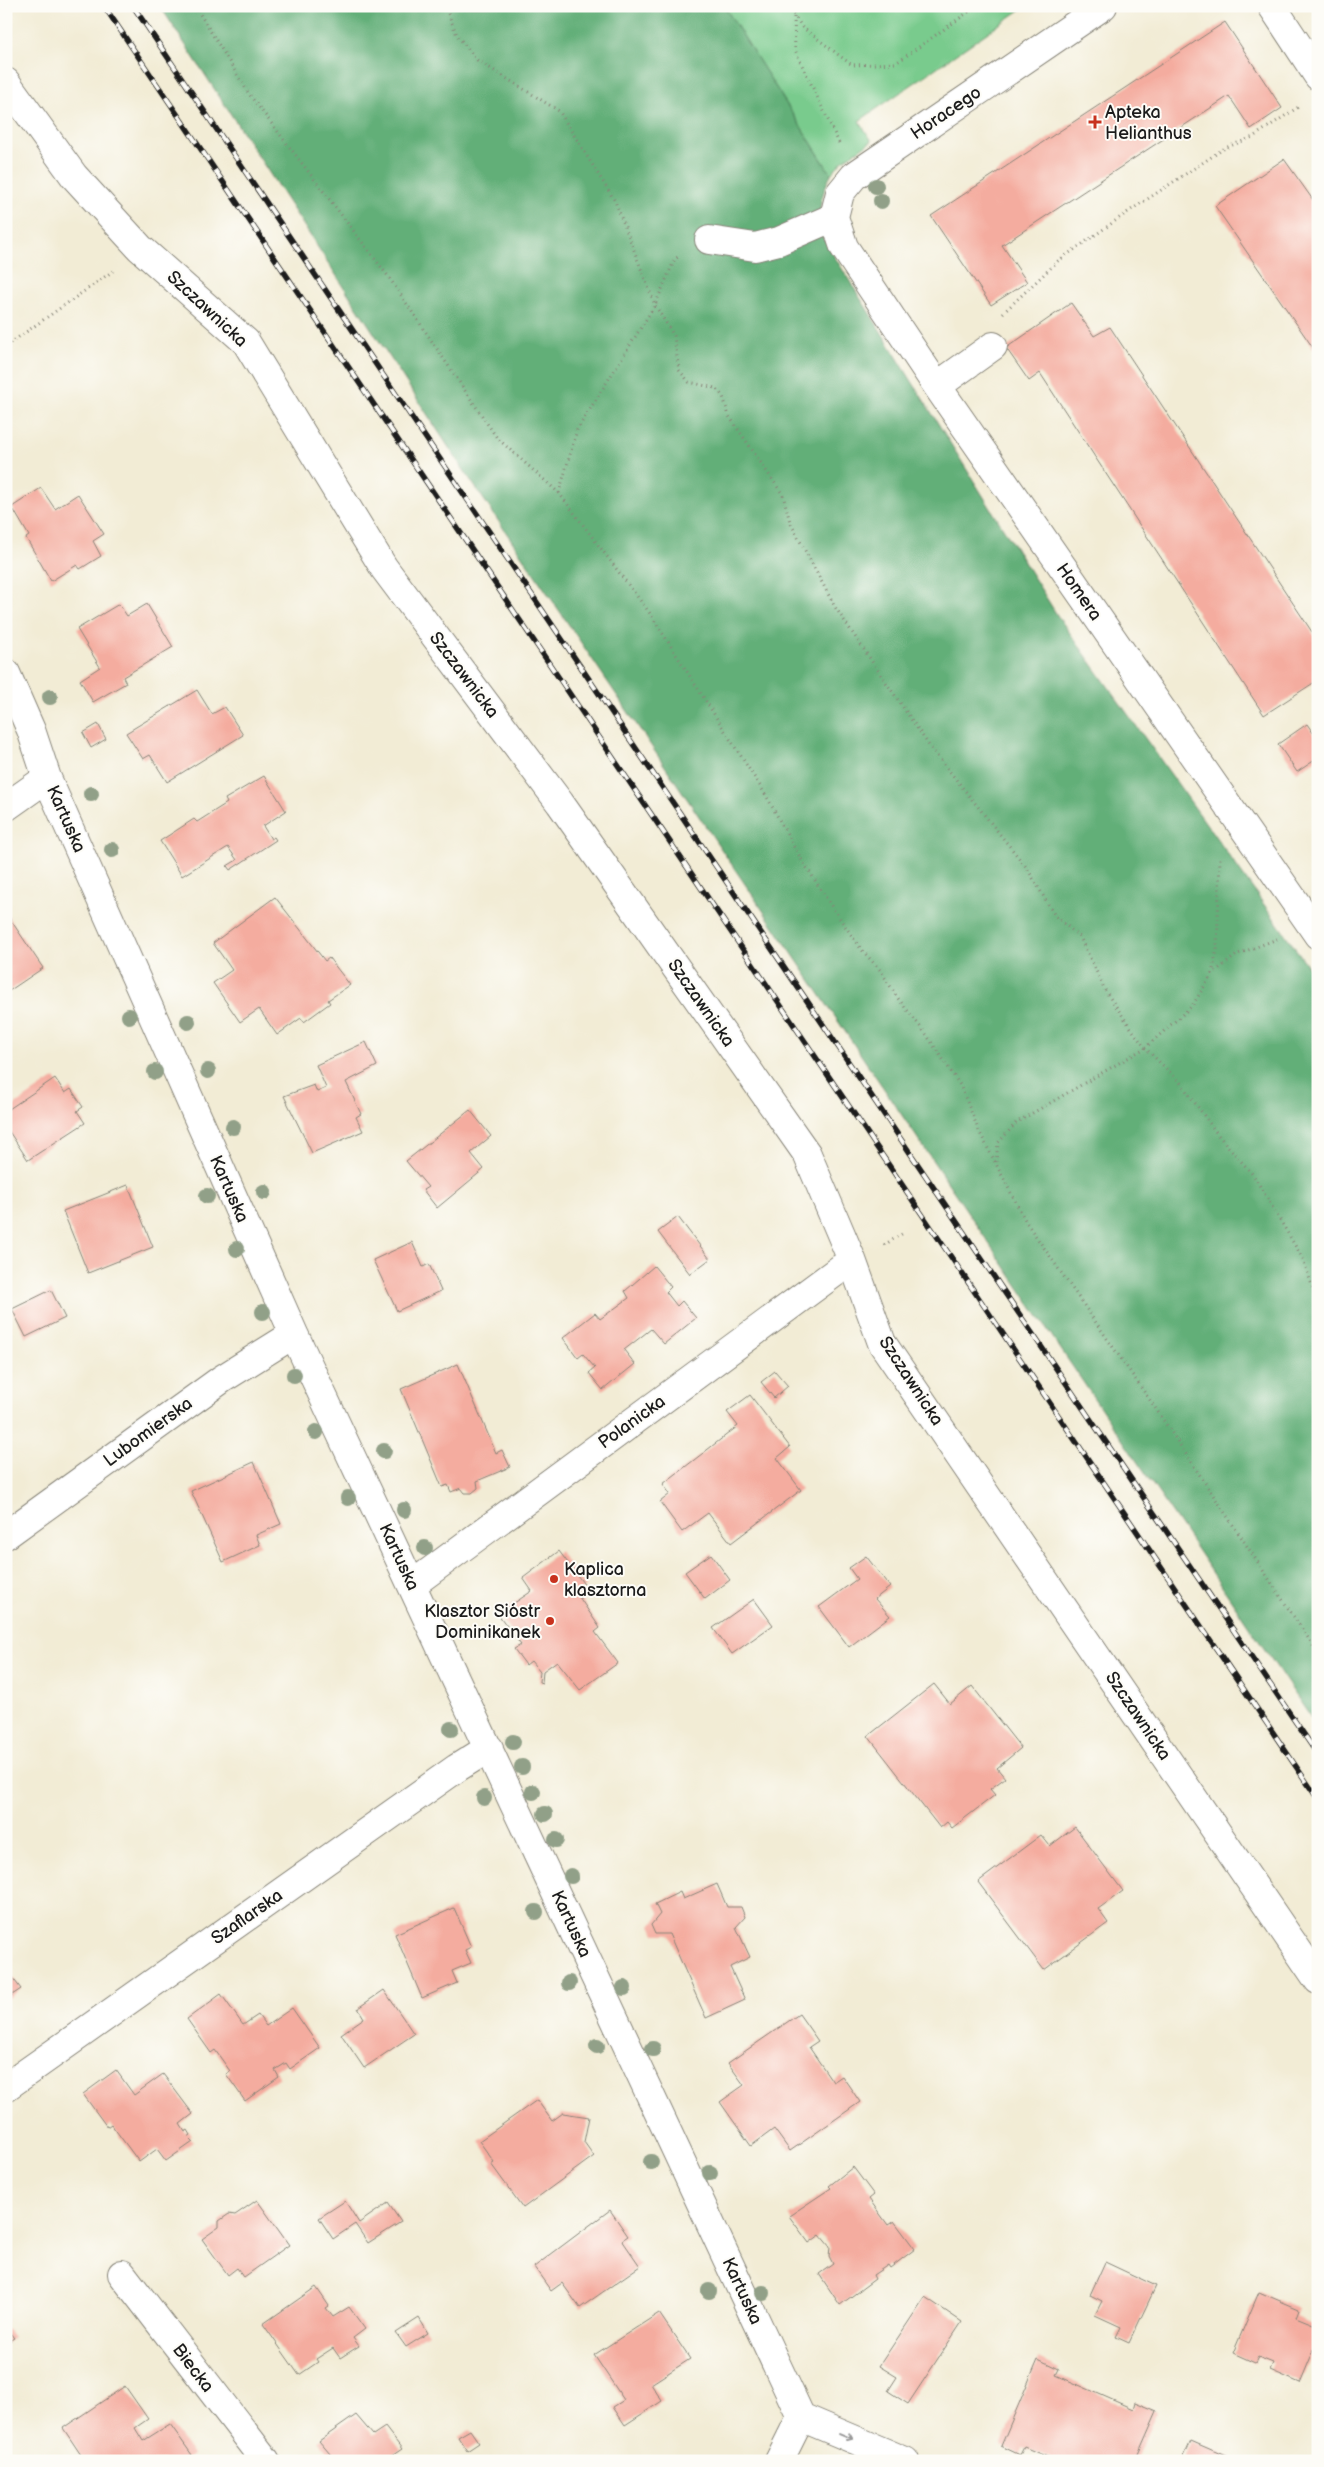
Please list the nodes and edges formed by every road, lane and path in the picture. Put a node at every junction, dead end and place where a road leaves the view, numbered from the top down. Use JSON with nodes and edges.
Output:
{"nodes":[{"id":1,"x":195,"y":6,"type":"edge"},
{"id":2,"x":442,"y":6,"type":"edge"},
{"id":3,"x":788,"y":6,"type":"edge"},
{"id":4,"x":977,"y":6,"type":"edge"},
{"id":5,"x":1103,"y":6,"type":"edge"},
{"id":6,"x":1272,"y":6,"type":"edge"},
{"id":7,"x":794,"y":15,"type":"junction"},
{"id":8,"x":1318,"y":76,"type":"edge"},
{"id":9,"x":6,"y":82,"type":"edge"},
{"id":10,"x":1303,"y":104,"type":"dead end"},
{"id":11,"x":854,"y":176,"type":"junction"},
{"id":12,"x":834,"y":217,"type":"junction"},
{"id":13,"x":709,"y":240,"type":"joint"},
{"id":14,"x":140,"y":248,"type":"junction"},
{"id":15,"x":656,"y":305,"type":"junction"},
{"id":16,"x":6,"y":346,"type":"edge"},
{"id":17,"x":993,"y":346,"type":"joint"},
{"id":18,"x":937,"y":386,"type":"junction"},
{"id":19,"x":559,"y":493,"type":"junction"},
{"id":20,"x":6,"y":673,"type":"edge"},
{"id":21,"x":48,"y":778,"type":"junction"},
{"id":22,"x":6,"y":807,"type":"edge"},
{"id":23,"x":1241,"y":826,"type":"junction"},
{"id":24,"x":1313,"y":928,"type":"edge"},
{"id":25,"x":1212,"y":974,"type":"junction"},
{"id":26,"x":1145,"y":1048,"type":"junction"},
{"id":27,"x":996,"y":1162,"type":"junction"},
{"id":28,"x":852,"y":1260,"type":"junction"},
{"id":29,"x":1318,"y":1303,"type":"edge"},
{"id":30,"x":294,"y":1334,"type":"junction"},
{"id":31,"x":6,"y":1535,"type":"edge"},
{"id":32,"x":412,"y":1584,"type":"junction"},
{"id":33,"x":1318,"y":1653,"type":"edge"},
{"id":34,"x":489,"y":1748,"type":"junction"},
{"id":35,"x":1318,"y":1980,"type":"edge"},
{"id":36,"x":6,"y":2087,"type":"edge"},
{"id":37,"x":122,"y":2274,"type":"dead end"},
{"id":38,"x":801,"y":2417,"type":"junction"},
{"id":39,"x":266,"y":2461,"type":"edge"},
{"id":40,"x":780,"y":2461,"type":"edge"},
{"id":41,"x":905,"y":2461,"type":"edge"}],
"edges":[{"from":1,"to":19,"type":"path"},
{"from":2,"to":15,"type":"path"},
{"from":3,"to":7,"type":"path"},
{"from":4,"to":7,"type":"path"},
{"from":5,"to":11,"type":"street","name":"Horacego"},
{"from":6,"to":8,"type":"street"},
{"from":7,"to":11,"type":"path"},
{"from":9,"to":14,"type":"street","name":"Szczawnicka"},
{"from":10,"to":17,"type":"path"},
{"from":11,"to":12,"type":"street","name":"Horacego"},
{"from":12,"to":13,"type":"street"},
{"from":12,"to":18,"type":"street","name":"Homera"},
{"from":13,"to":15,"type":"path"},
{"from":14,"to":16,"type":"path"},
{"from":14,"to":28,"type":"street","name":"Szczawnicka"},
{"from":15,"to":19,"type":"path"},
{"from":15,"to":26,"type":"path"},
{"from":17,"to":18,"type":"street"},
{"from":18,"to":23,"type":"street","name":"Homera"},
{"from":19,"to":27,"type":"path"},
{"from":20,"to":21,"type":"street","name":"Kartuska"},
{"from":21,"to":22,"type":"street"},
{"from":21,"to":30,"type":"street","name":"Kartuska"},
{"from":23,"to":24,"type":"street","name":"Homera"},
{"from":23,"to":25,"type":"path"},
{"from":24,"to":25,"type":"path"},
{"from":25,"to":26,"type":"path"},
{"from":26,"to":27,"type":"path"},
{"from":26,"to":29,"type":"path"},
{"from":27,"to":33,"type":"path"},
{"from":28,"to":32,"type":"street","name":"Polanicka"},
{"from":28,"to":35,"type":"street","name":"Szczawnicka"},
{"from":30,"to":31,"type":"street","name":"Lubomierska"},
{"from":30,"to":32,"type":"street","name":"Kartuska"},
{"from":32,"to":34,"type":"street","name":"Kartuska"},
{"from":34,"to":36,"type":"street","name":"Szaflarska"},
{"from":34,"to":38,"type":"street","name":"Kartuska"},
{"from":37,"to":39,"type":"street","name":"Biecka"},
{"from":38,"to":40,"type":"street"},
{"from":38,"to":41,"type":"street","one_way":true}]}
